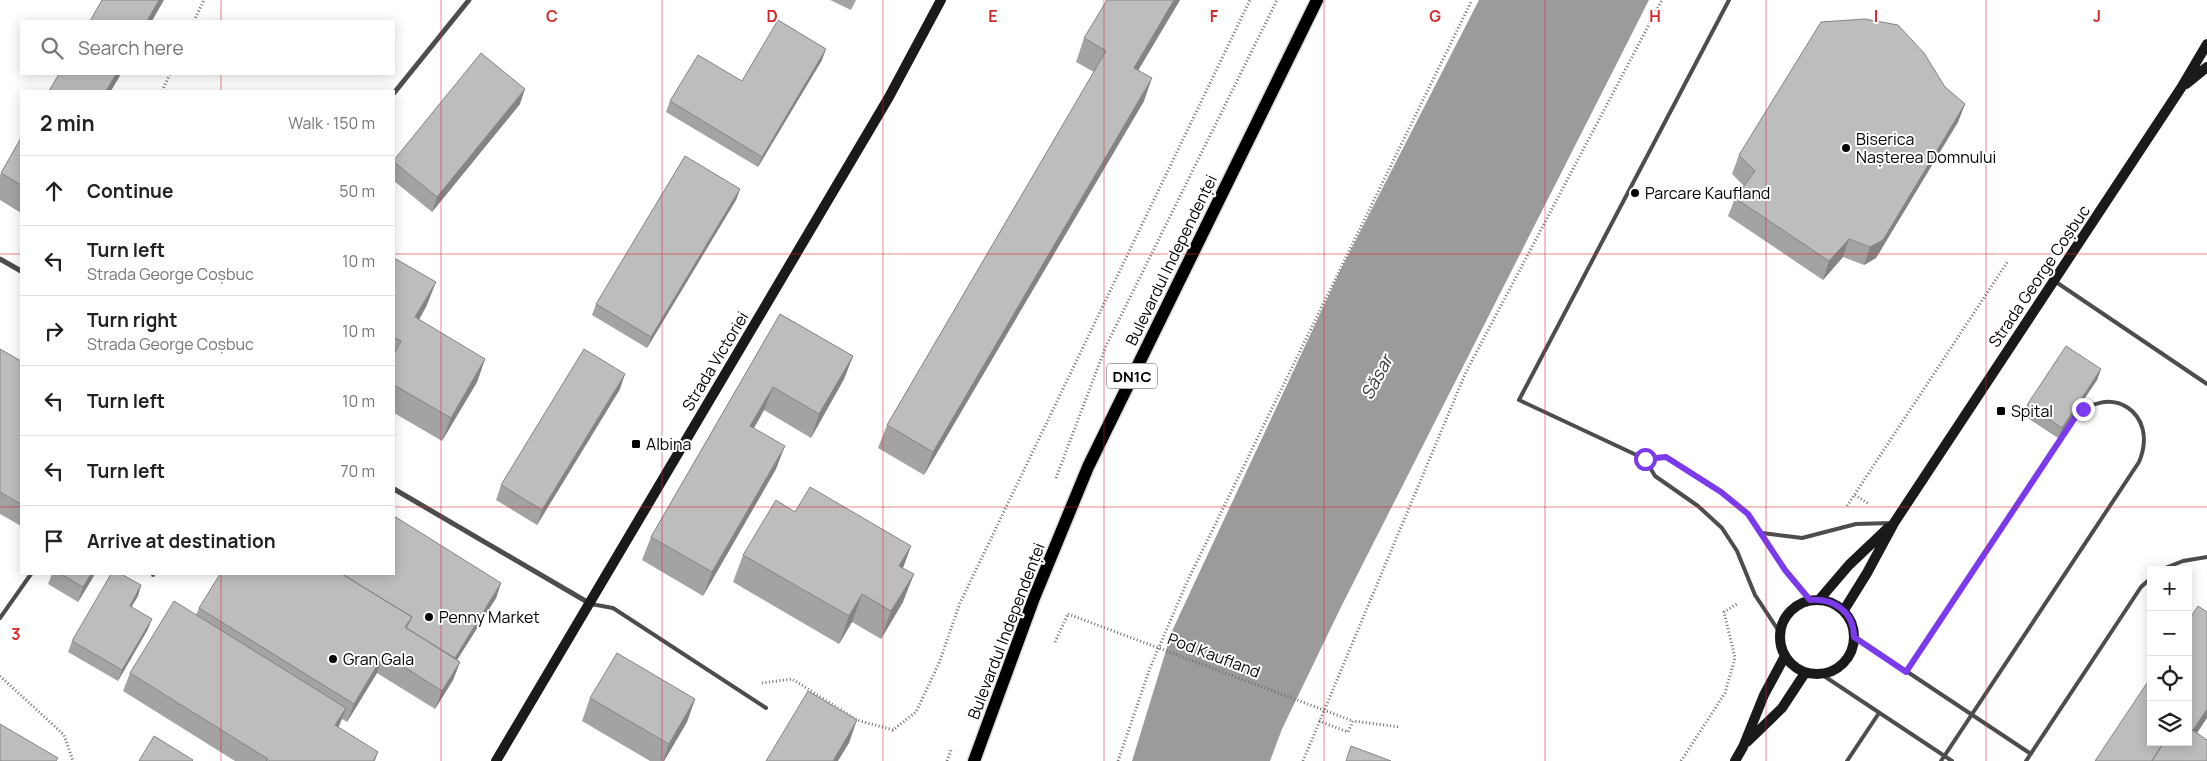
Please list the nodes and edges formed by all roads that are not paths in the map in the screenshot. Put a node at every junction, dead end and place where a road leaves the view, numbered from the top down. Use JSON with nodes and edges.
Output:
{"nodes":[{"id":1,"x":469,"y":0,"type":"edge"},
{"id":2,"x":942,"y":0,"type":"edge"},
{"id":3,"x":1317,"y":0,"type":"edge"},
{"id":4,"x":1729,"y":0,"type":"edge"},
{"id":5,"x":2207,"y":44,"type":"edge"},
{"id":6,"x":2207,"y":67,"type":"edge"},
{"id":7,"x":2181,"y":88,"type":"junction"},
{"id":8,"x":395,"y":92,"type":"edge"},
{"id":9,"x":0,"y":259,"type":"edge"},
{"id":10,"x":20,"y":270,"type":"edge"},
{"id":11,"x":2054,"y":281,"type":"junction"},
{"id":12,"x":2207,"y":384,"type":"edge"},
{"id":13,"x":1645,"y":459,"type":"junction"},
{"id":14,"x":395,"y":490,"type":"edge"},
{"id":15,"x":1894,"y":522,"type":"junction"},
{"id":16,"x":1762,"y":533,"type":"junction"},
{"id":17,"x":2207,"y":557,"type":"edge"},
{"id":18,"x":2170,"y":566,"type":"edge"},
{"id":19,"x":29,"y":575,"type":"edge"},
{"id":20,"x":2147,"y":582,"type":"edge"},
{"id":21,"x":1814,"y":600,"type":"junction"},
{"id":22,"x":589,"y":603,"type":"junction"},
{"id":23,"x":1844,"y":610,"type":"junction"},
{"id":24,"x":0,"y":618,"type":"edge"},
{"id":25,"x":1780,"y":633,"type":"junction"},
{"id":26,"x":1854,"y":637,"type":"junction"},
{"id":27,"x":1785,"y":656,"type":"junction"},
{"id":28,"x":1906,"y":672,"type":"junction"},
{"id":29,"x":1805,"y":673,"type":"junction"},
{"id":30,"x":1821,"y":674,"type":"junction"},
{"id":31,"x":766,"y":708,"type":"dead end"},
{"id":32,"x":1879,"y":713,"type":"junction"},
{"id":33,"x":1971,"y":715,"type":"junction"},
{"id":34,"x":1743,"y":747,"type":"junction"},
{"id":35,"x":2031,"y":754,"type":"junction"},
{"id":36,"x":1944,"y":756,"type":"junction"},
{"id":37,"x":496,"y":761,"type":"edge"},
{"id":38,"x":974,"y":761,"type":"edge"},
{"id":39,"x":1735,"y":761,"type":"edge"},
{"id":40,"x":1847,"y":761,"type":"edge"},
{"id":41,"x":1941,"y":761,"type":"edge"},
{"id":42,"x":1952,"y":761,"type":"edge"},
{"id":43,"x":2026,"y":761,"type":"edge"}],
"edges":[{"from":1,"to":8,"type":"street"},
{"from":2,"to":22,"type":"street","name":"Strada Victoriei"},
{"from":3,"to":38,"type":"main road","name":"Bulevardul Independenței","number":"DN1C"},
{"from":4,"to":13,"type":"lane"},
{"from":5,"to":7,"type":"street","name":"Strada George Coșbuc"},
{"from":6,"to":7,"type":"street"},
{"from":7,"to":11,"type":"street","name":"Strada George Coșbuc"},
{"from":9,"to":10,"type":"street"},
{"from":11,"to":12,"type":"lane"},
{"from":11,"to":15,"type":"street","name":"Strada George Coșbuc"},
{"from":13,"to":16,"type":"lane"},
{"from":13,"to":25,"type":"lane"},
{"from":14,"to":22,"type":"street"},
{"from":15,"to":16,"type":"lane"},
{"from":15,"to":21,"type":"street","name":"Strada George Coșbuc"},
{"from":15,"to":23,"type":"street","name":"Strada George Coșbuc"},
{"from":16,"to":21,"type":"lane"},
{"from":17,"to":18,"type":"lane"},
{"from":19,"to":24,"type":"lane"},
{"from":20,"to":35,"type":"lane"},
{"from":21,"to":23,"type":"street"},
{"from":21,"to":25,"type":"street","name":"Strada George Coșbuc"},
{"from":22,"to":31,"type":"lane"},
{"from":22,"to":37,"type":"street","name":"Strada Victoriei"},
{"from":23,"to":26,"type":"street"},
{"from":25,"to":27,"type":"street"},
{"from":26,"to":28,"type":"lane"},
{"from":26,"to":30,"type":"street"},
{"from":27,"to":29,"type":"street"},
{"from":27,"to":34,"type":"street"},
{"from":28,"to":33,"type":"lane"},
{"from":28,"to":33,"type":"lane"},
{"from":29,"to":30,"type":"street"},
{"from":29,"to":34,"type":"street"},
{"from":30,"to":32,"type":"lane"},
{"from":32,"to":36,"type":"lane"},
{"from":32,"to":40,"type":"lane"},
{"from":33,"to":35,"type":"lane"},
{"from":33,"to":36,"type":"lane"},
{"from":34,"to":39,"type":"street"},
{"from":35,"to":43,"type":"lane"},
{"from":36,"to":41,"type":"lane"},
{"from":36,"to":42,"type":"lane"}]}
